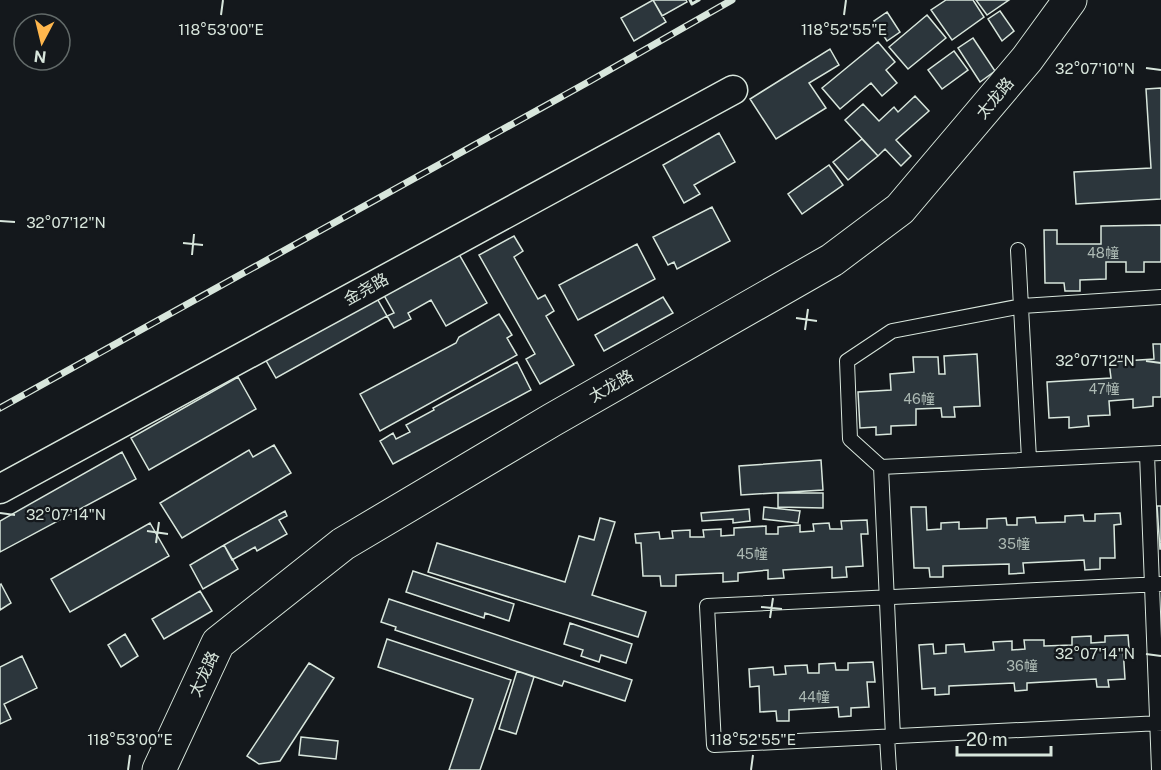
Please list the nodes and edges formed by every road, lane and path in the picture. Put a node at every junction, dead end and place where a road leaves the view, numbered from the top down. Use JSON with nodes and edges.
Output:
{"nodes":[{"id":1,"x":1070,"y":0,"type":"edge"},
{"id":2,"x":733,"y":90,"type":"dead end"},
{"id":3,"x":1018,"y":250,"type":"dead end"},
{"id":4,"x":1161,"y":297,"type":"edge"},
{"id":5,"x":1022,"y":306,"type":"junction"},
{"id":6,"x":1161,"y":453,"type":"edge"},
{"id":7,"x":1146,"y":454,"type":"junction"},
{"id":8,"x":1029,"y":459,"type":"junction"},
{"id":9,"x":881,"y":467,"type":"junction"},
{"id":10,"x":0,"y":489,"type":"edge"},
{"id":11,"x":1156,"y":584,"type":"edge"},
{"id":12,"x":887,"y":597,"type":"junction"},
{"id":13,"x":1159,"y":724,"type":"edge"},
{"id":14,"x":890,"y":737,"type":"junction"},
{"id":15,"x":159,"y":770,"type":"edge"},
{"id":16,"x":889,"y":770,"type":"edge"},
{"id":17,"x":1159,"y":770,"type":"edge"}],
"edges":[{"from":1,"to":15,"type":"street","name":"太龙路"},
{"from":2,"to":10,"type":"street","name":"金尧路"},
{"from":3,"to":5,"type":"lane"},
{"from":4,"to":5,"type":"lane"},
{"from":5,"to":8,"type":"lane"},
{"from":5,"to":9,"type":"lane"},
{"from":6,"to":7,"type":"lane"},
{"from":7,"to":8,"type":"lane"},
{"from":7,"to":11,"type":"lane"},
{"from":8,"to":9,"type":"lane"},
{"from":9,"to":12,"type":"lane"},
{"from":11,"to":12,"type":"lane"},
{"from":11,"to":13,"type":"lane"},
{"from":12,"to":14,"type":"lane"},
{"from":12,"to":14,"type":"lane"},
{"from":13,"to":14,"type":"lane"},
{"from":13,"to":17,"type":"lane"},
{"from":14,"to":16,"type":"lane"}]}
